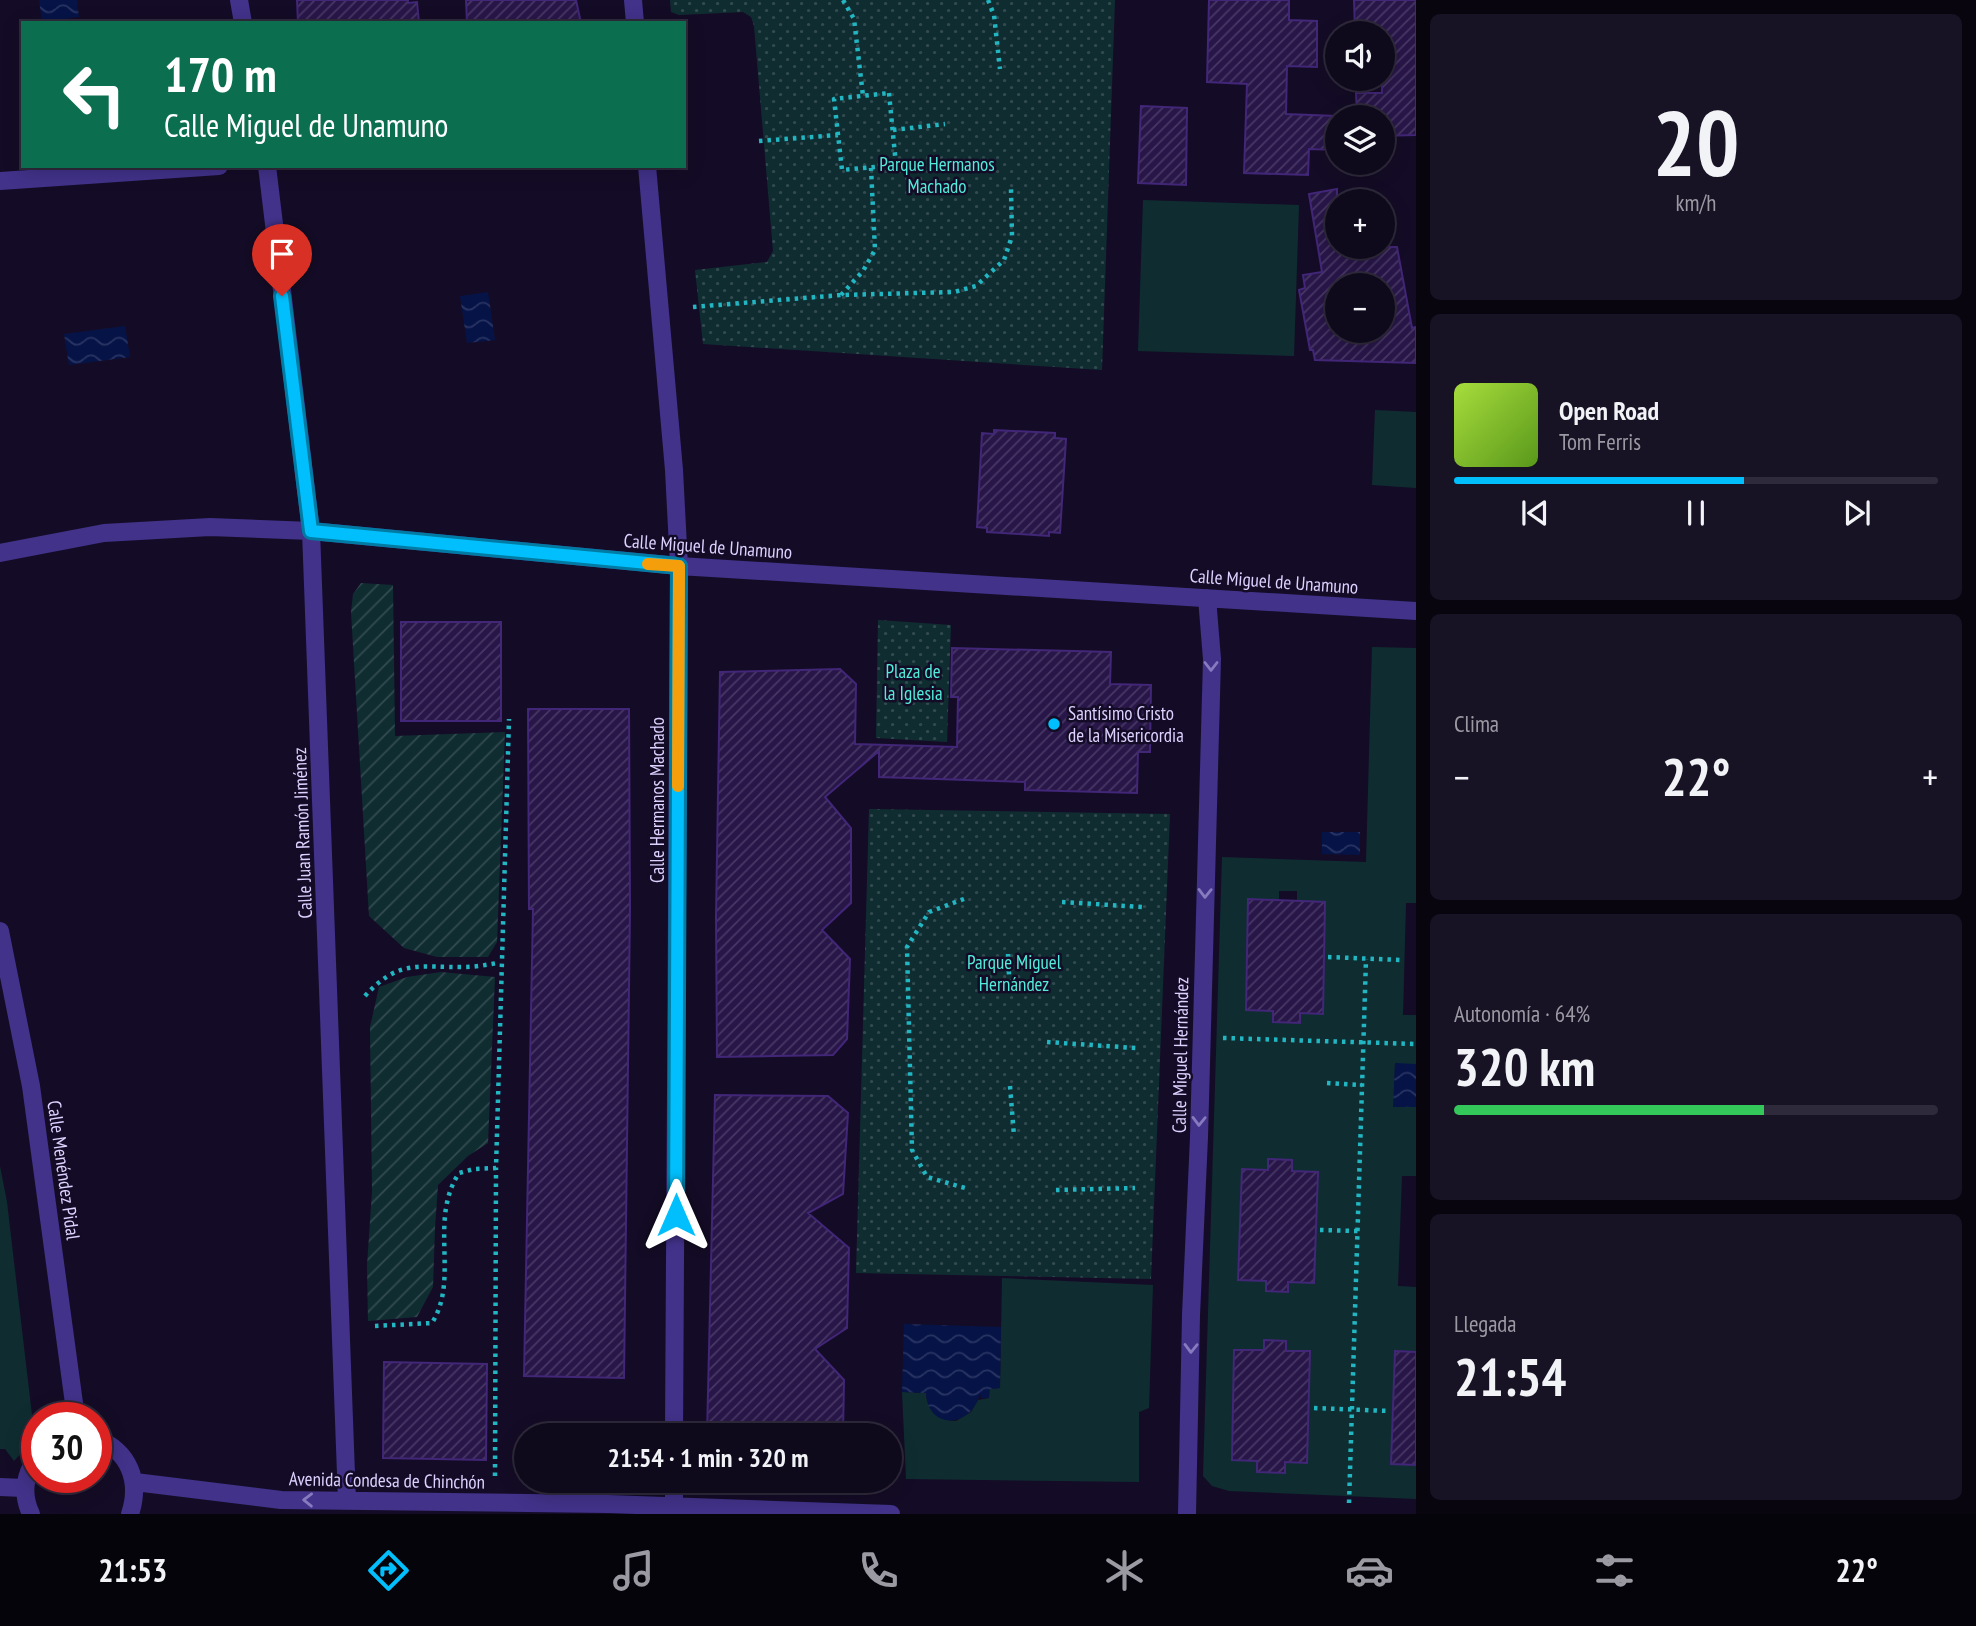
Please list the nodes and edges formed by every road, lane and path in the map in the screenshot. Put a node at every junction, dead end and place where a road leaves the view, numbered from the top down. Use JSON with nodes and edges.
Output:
{"nodes":[{"id":1,"x":239,"y":0,"type":"edge"},
{"id":2,"x":633,"y":0,"type":"edge"},
{"id":3,"x":843,"y":0,"type":"edge"},
{"id":4,"x":988,"y":0,"type":"edge"},
{"id":5,"x":243,"y":21,"type":"edge"},
{"id":6,"x":635,"y":21,"type":"edge"},
{"id":7,"x":1000,"y":69,"type":"dead end"},
{"id":8,"x":863,"y":96,"type":"junction"},
{"id":9,"x":945,"y":124,"type":"dead end"},
{"id":10,"x":893,"y":130,"type":"junction"},
{"id":11,"x":838,"y":135,"type":"junction"},
{"id":12,"x":759,"y":141,"type":"dead end"},
{"id":13,"x":871,"y":167,"type":"junction"},
{"id":14,"x":190,"y":168,"type":"edge"},
{"id":15,"x":267,"y":168,"type":"edge"},
{"id":16,"x":647,"y":168,"type":"edge"},
{"id":17,"x":0,"y":181,"type":"edge"},
{"id":18,"x":1011,"y":189,"type":"dead end"},
{"id":19,"x":841,"y":295,"type":"junction"},
{"id":20,"x":693,"y":307,"type":"dead end"},
{"id":21,"x":311,"y":531,"type":"junction"},
{"id":22,"x":0,"y":553,"type":"edge"},
{"id":23,"x":679,"y":566,"type":"junction"},
{"id":24,"x":1207,"y":598,"type":"junction"},
{"id":25,"x":1416,"y":611,"type":"edge"},
{"id":26,"x":509,"y":719,"type":"dead end"},
{"id":27,"x":964,"y":898,"type":"dead end"},
{"id":28,"x":1062,"y":902,"type":"dead end"},
{"id":29,"x":1142,"y":907,"type":"dead end"},
{"id":30,"x":0,"y":930,"type":"edge"},
{"id":31,"x":1008,"y":954,"type":"dead end"},
{"id":32,"x":1328,"y":957,"type":"dead end"},
{"id":33,"x":1366,"y":958,"type":"junction"},
{"id":34,"x":1401,"y":960,"type":"dead end"},
{"id":35,"x":497,"y":963,"type":"dead end"},
{"id":36,"x":365,"y":996,"type":"dead end"},
{"id":37,"x":1010,"y":996,"type":"dead end"},
{"id":38,"x":1218,"y":1038,"type":"dead end"},
{"id":39,"x":1046,"y":1042,"type":"dead end"},
{"id":40,"x":1364,"y":1043,"type":"junction"},
{"id":41,"x":1416,"y":1044,"type":"edge"},
{"id":42,"x":1136,"y":1048,"type":"dead end"},
{"id":43,"x":1326,"y":1083,"type":"dead end"},
{"id":44,"x":1362,"y":1085,"type":"junction"},
{"id":45,"x":1010,"y":1086,"type":"dead end"},
{"id":46,"x":1014,"y":1136,"type":"dead end"},
{"id":47,"x":496,"y":1168,"type":"junction"},
{"id":48,"x":965,"y":1188,"type":"dead end"},
{"id":49,"x":1135,"y":1188,"type":"dead end"},
{"id":50,"x":1056,"y":1190,"type":"dead end"},
{"id":51,"x":1320,"y":1230,"type":"dead end"},
{"id":52,"x":1358,"y":1231,"type":"junction"},
{"id":53,"x":375,"y":1326,"type":"dead end"},
{"id":54,"x":74,"y":1402,"type":"edge"},
{"id":55,"x":1314,"y":1408,"type":"dead end"},
{"id":56,"x":1352,"y":1410,"type":"junction"},
{"id":57,"x":1389,"y":1411,"type":"dead end"},
{"id":58,"x":674,"y":1423,"type":"edge"},
{"id":59,"x":112,"y":1446,"type":"edge"},
{"id":60,"x":495,"y":1476,"type":"dead end"},
{"id":61,"x":135,"y":1482,"type":"junction"},
{"id":62,"x":0,"y":1487,"type":"edge"},
{"id":63,"x":21,"y":1488,"type":"edge"},
{"id":64,"x":25,"y":1493,"type":"edge"},
{"id":65,"x":674,"y":1493,"type":"edge"},
{"id":66,"x":348,"y":1501,"type":"junction"},
{"id":67,"x":1349,"y":1503,"type":"dead end"},
{"id":68,"x":647,"y":1510,"type":"edge"},
{"id":69,"x":674,"y":1511,"type":"edge"},
{"id":70,"x":31,"y":1514,"type":"edge"},
{"id":71,"x":130,"y":1514,"type":"edge"},
{"id":72,"x":891,"y":1514,"type":"edge"},
{"id":73,"x":1187,"y":1514,"type":"edge"}],
"edges":[{"from":1,"to":5,"type":"street"},
{"from":2,"to":6,"type":"street"},
{"from":3,"to":8,"type":"path"},
{"from":4,"to":7,"type":"path"},
{"from":8,"to":10,"type":"path"},
{"from":8,"to":11,"type":"path"},
{"from":9,"to":10,"type":"path"},
{"from":10,"to":13,"type":"path"},
{"from":11,"to":12,"type":"path"},
{"from":11,"to":13,"type":"path"},
{"from":13,"to":19,"type":"path"},
{"from":14,"to":17,"type":"street"},
{"from":15,"to":21,"type":"street","name":"Calle Juan Ramón Jiménez"},
{"from":16,"to":23,"type":"street","name":"Calle Hermanos Machado"},
{"from":18,"to":19,"type":"path"},
{"from":19,"to":20,"type":"path"},
{"from":21,"to":22,"type":"street","name":"Calle Miguel de Unamuno"},
{"from":21,"to":23,"type":"street","name":"Calle Miguel de Unamuno"},
{"from":21,"to":66,"type":"street","name":"Calle Juan Ramón Jiménez"},
{"from":23,"to":24,"type":"street","name":"Calle Miguel de Unamuno"},
{"from":23,"to":58,"type":"street","name":"Calle Hermanos Machado"},
{"from":24,"to":25,"type":"street","name":"Calle Miguel de Unamuno"},
{"from":24,"to":73,"type":"street","name":"Calle Miguel Hernández","one_way":true},
{"from":26,"to":47,"type":"path"},
{"from":27,"to":48,"type":"path"},
{"from":28,"to":29,"type":"path"},
{"from":30,"to":54,"type":"street","name":"Calle Menéndez Pidal"},
{"from":31,"to":37,"type":"path"},
{"from":32,"to":33,"type":"path"},
{"from":33,"to":34,"type":"path"},
{"from":33,"to":40,"type":"path"},
{"from":35,"to":36,"type":"path"},
{"from":38,"to":40,"type":"path"},
{"from":39,"to":42,"type":"path"},
{"from":40,"to":41,"type":"path"},
{"from":40,"to":44,"type":"path"},
{"from":43,"to":44,"type":"path"},
{"from":44,"to":52,"type":"path"},
{"from":45,"to":46,"type":"path"},
{"from":47,"to":53,"type":"path"},
{"from":47,"to":60,"type":"path"},
{"from":49,"to":50,"type":"path"},
{"from":51,"to":52,"type":"path"},
{"from":52,"to":56,"type":"path"},
{"from":55,"to":56,"type":"path"},
{"from":56,"to":57,"type":"path"},
{"from":56,"to":67,"type":"path"},
{"from":59,"to":61,"type":"street"},
{"from":66,"to":61,"type":"street","name":"Avenida Condesa de Chinchón","one_way":true},
{"from":61,"to":71,"type":"street"},
{"from":62,"to":63,"type":"street"},
{"from":64,"to":70,"type":"street"},
{"from":65,"to":69,"type":"street"},
{"from":66,"to":68,"type":"street","name":"Avenida Condesa de Chinchón"},
{"from":68,"to":69,"type":"street","name":"Avenida Condesa de Chinchón"},
{"from":69,"to":72,"type":"street","name":"Avenida Condesa de Chinchón"}]}
